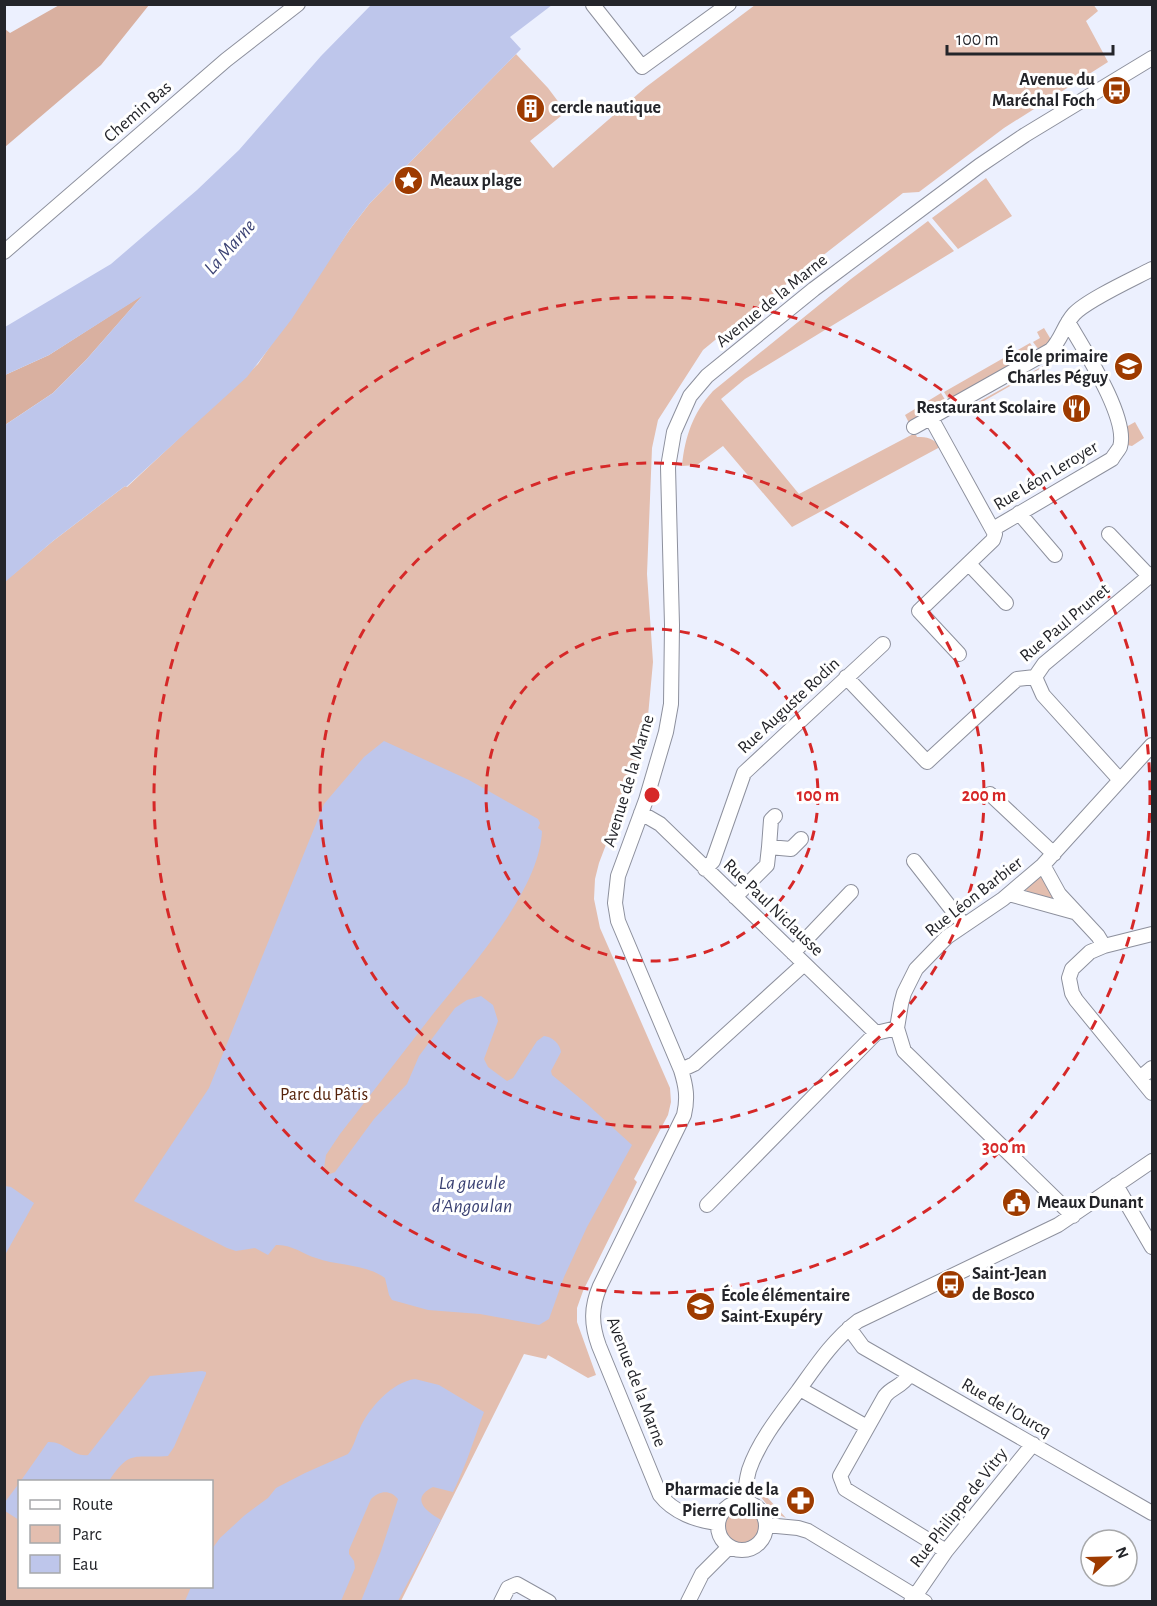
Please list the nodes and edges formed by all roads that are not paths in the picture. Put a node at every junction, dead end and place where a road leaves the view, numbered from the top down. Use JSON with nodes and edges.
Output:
{"nodes":[{"id":1,"x":298,"y":4,"type":"edge"},
{"id":2,"x":729,"y":4,"type":"edge"},
{"id":3,"x":593,"y":5,"type":"edge"},
{"id":4,"x":1152,"y":58,"type":"edge"},
{"id":5,"x":4,"y":252,"type":"edge"},
{"id":6,"x":1152,"y":269,"type":"edge"},
{"id":7,"x":1068,"y":322,"type":"junction"},
{"id":8,"x":931,"y":418,"type":"junction"},
{"id":9,"x":914,"y":427,"type":"dead end"},
{"id":10,"x":1019,"y":513,"type":"junction"},
{"id":11,"x":993,"y":529,"type":"junction"},
{"id":12,"x":1109,"y":534,"type":"dead end"},
{"id":13,"x":1055,"y":555,"type":"dead end"},
{"id":14,"x":969,"y":564,"type":"junction"},
{"id":15,"x":1151,"y":575,"type":"edge"},
{"id":16,"x":1006,"y":603,"type":"dead end"},
{"id":17,"x":883,"y":644,"type":"dead end"},
{"id":18,"x":959,"y":654,"type":"dead end"},
{"id":19,"x":846,"y":677,"type":"junction"},
{"id":20,"x":1035,"y":677,"type":"junction"},
{"id":21,"x":1152,"y":746,"type":"edge"},
{"id":22,"x":1120,"y":780,"type":"junction"},
{"id":23,"x":990,"y":794,"type":"dead end"},
{"id":24,"x":641,"y":813,"type":"junction"},
{"id":25,"x":775,"y":816,"type":"dead end"},
{"id":26,"x":801,"y":839,"type":"dead end"},
{"id":27,"x":769,"y":847,"type":"junction"},
{"id":28,"x":1054,"y":854,"type":"junction"},
{"id":29,"x":914,"y":861,"type":"dead end"},
{"id":30,"x":1043,"y":865,"type":"junction"},
{"id":31,"x":705,"y":868,"type":"junction"},
{"id":32,"x":851,"y":892,"type":"dead end"},
{"id":33,"x":1009,"y":894,"type":"junction"},
{"id":34,"x":735,"y":897,"type":"junction"},
{"id":35,"x":824,"y":899,"type":"dead end"},
{"id":36,"x":834,"y":909,"type":"junction"},
{"id":37,"x":1077,"y":912,"type":"junction"},
{"id":38,"x":964,"y":925,"type":"junction"},
{"id":39,"x":1152,"y":934,"type":"edge"},
{"id":40,"x":1104,"y":946,"type":"junction"},
{"id":41,"x":793,"y":952,"type":"junction"},
{"id":42,"x":804,"y":964,"type":"junction"},
{"id":43,"x":897,"y":1028,"type":"junction"},
{"id":44,"x":876,"y":1033,"type":"junction"},
{"id":45,"x":1152,"y":1068,"type":"edge"},
{"id":46,"x":681,"y":1070,"type":"junction"},
{"id":47,"x":1140,"y":1078,"type":"junction"},
{"id":48,"x":1152,"y":1093,"type":"edge"},
{"id":49,"x":1152,"y":1161,"type":"edge"},
{"id":50,"x":1116,"y":1185,"type":"junction"},
{"id":51,"x":707,"y":1205,"type":"dead end"},
{"id":52,"x":1073,"y":1216,"type":"junction"},
{"id":53,"x":1152,"y":1247,"type":"edge"},
{"id":54,"x":849,"y":1328,"type":"junction"},
{"id":55,"x":910,"y":1374,"type":"junction"},
{"id":56,"x":800,"y":1389,"type":"junction"},
{"id":57,"x":867,"y":1427,"type":"junction"},
{"id":58,"x":1033,"y":1444,"type":"junction"},
{"id":59,"x":744,"y":1502,"type":"junction"},
{"id":60,"x":1152,"y":1513,"type":"edge"},
{"id":61,"x":718,"y":1523,"type":"junction"},
{"id":62,"x":766,"y":1526,"type":"junction"},
{"id":63,"x":729,"y":1546,"type":"junction"},
{"id":64,"x":946,"y":1551,"type":"junction"},
{"id":65,"x":917,"y":1599,"type":"edge"},
{"id":66,"x":501,"y":1602,"type":"edge"},
{"id":67,"x":549,"y":1602,"type":"edge"},
{"id":68,"x":688,"y":1602,"type":"edge"}],
"edges":[{"from":1,"to":5,"type":"street","name":"Chemin Bas"},
{"from":2,"to":3,"type":"street"},
{"from":4,"to":24,"type":"street","name":"Avenue de la Marne"},
{"from":6,"to":7,"type":"street"},
{"from":7,"to":8,"type":"street"},
{"from":7,"to":10,"type":"street","name":"Rue Léon Leroyer"},
{"from":8,"to":9,"type":"street"},
{"from":8,"to":11,"type":"street"},
{"from":10,"to":11,"type":"street","name":"Rue Léon Leroyer"},
{"from":10,"to":13,"type":"street"},
{"from":11,"to":14,"type":"street"},
{"from":12,"to":15,"type":"street"},
{"from":14,"to":16,"type":"street"},
{"from":14,"to":18,"type":"street"},
{"from":15,"to":20,"type":"street","name":"Rue Paul Prunet"},
{"from":17,"to":19,"type":"street","name":"Rue Auguste Rodin"},
{"from":19,"to":20,"type":"street","name":"Rue Paul Prunet"},
{"from":19,"to":31,"type":"street","name":"Rue Auguste Rodin"},
{"from":20,"to":22,"type":"street"},
{"from":21,"to":22,"type":"street","name":"Rue Léon Barbier"},
{"from":22,"to":28,"type":"street","name":"Rue Léon Barbier"},
{"from":23,"to":28,"type":"street"},
{"from":24,"to":31,"type":"street","name":"Rue Paul Niclausse"},
{"from":24,"to":46,"type":"street","name":"Avenue de la Marne"},
{"from":25,"to":27,"type":"street"},
{"from":26,"to":27,"type":"street"},
{"from":27,"to":34,"type":"street"},
{"from":28,"to":30,"type":"street","name":"Rue Léon Barbier"},
{"from":29,"to":38,"type":"street"},
{"from":30,"to":33,"type":"street","name":"Rue Léon Barbier"},
{"from":30,"to":37,"type":"street"},
{"from":31,"to":34,"type":"street","name":"Rue Paul Niclausse"},
{"from":32,"to":36,"type":"street"},
{"from":33,"to":37,"type":"street"},
{"from":33,"to":38,"type":"street","name":"Rue Léon Barbier"},
{"from":34,"to":41,"type":"street","name":"Rue Paul Niclausse"},
{"from":35,"to":36,"type":"street"},
{"from":36,"to":41,"type":"street"},
{"from":37,"to":40,"type":"street"},
{"from":38,"to":43,"type":"street","name":"Rue Léon Barbier"},
{"from":39,"to":40,"type":"street"},
{"from":40,"to":47,"type":"street"},
{"from":41,"to":42,"type":"street","name":"Rue Paul Niclausse"},
{"from":42,"to":44,"type":"street","name":"Rue Paul Niclausse"},
{"from":42,"to":46,"type":"street"},
{"from":43,"to":44,"type":"street"},
{"from":43,"to":52,"type":"street"},
{"from":44,"to":51,"type":"street"},
{"from":45,"to":47,"type":"street"},
{"from":46,"to":61,"type":"street","name":"Avenue de la Marne"},
{"from":47,"to":48,"type":"street"},
{"from":49,"to":50,"type":"street"},
{"from":50,"to":52,"type":"street"},
{"from":50,"to":53,"type":"street"},
{"from":52,"to":54,"type":"street"},
{"from":54,"to":55,"type":"street","name":"Rue de l'Ourcq"},
{"from":54,"to":56,"type":"street"},
{"from":55,"to":57,"type":"street"},
{"from":55,"to":58,"type":"street","name":"Rue de l'Ourcq"},
{"from":56,"to":57,"type":"street"},
{"from":56,"to":59,"type":"street"},
{"from":57,"to":64,"type":"street"},
{"from":58,"to":60,"type":"street","name":"Rue de l'Ourcq"},
{"from":58,"to":64,"type":"street","name":"Rue Philippe de Vitry"},
{"from":59,"to":61,"type":"street"},
{"from":59,"to":62,"type":"street"},
{"from":61,"to":63,"type":"street"},
{"from":62,"to":63,"type":"street"},
{"from":62,"to":65,"type":"street"},
{"from":63,"to":68,"type":"street"},
{"from":64,"to":65,"type":"street","name":"Rue Philippe de Vitry"},
{"from":66,"to":67,"type":"street"}]}
